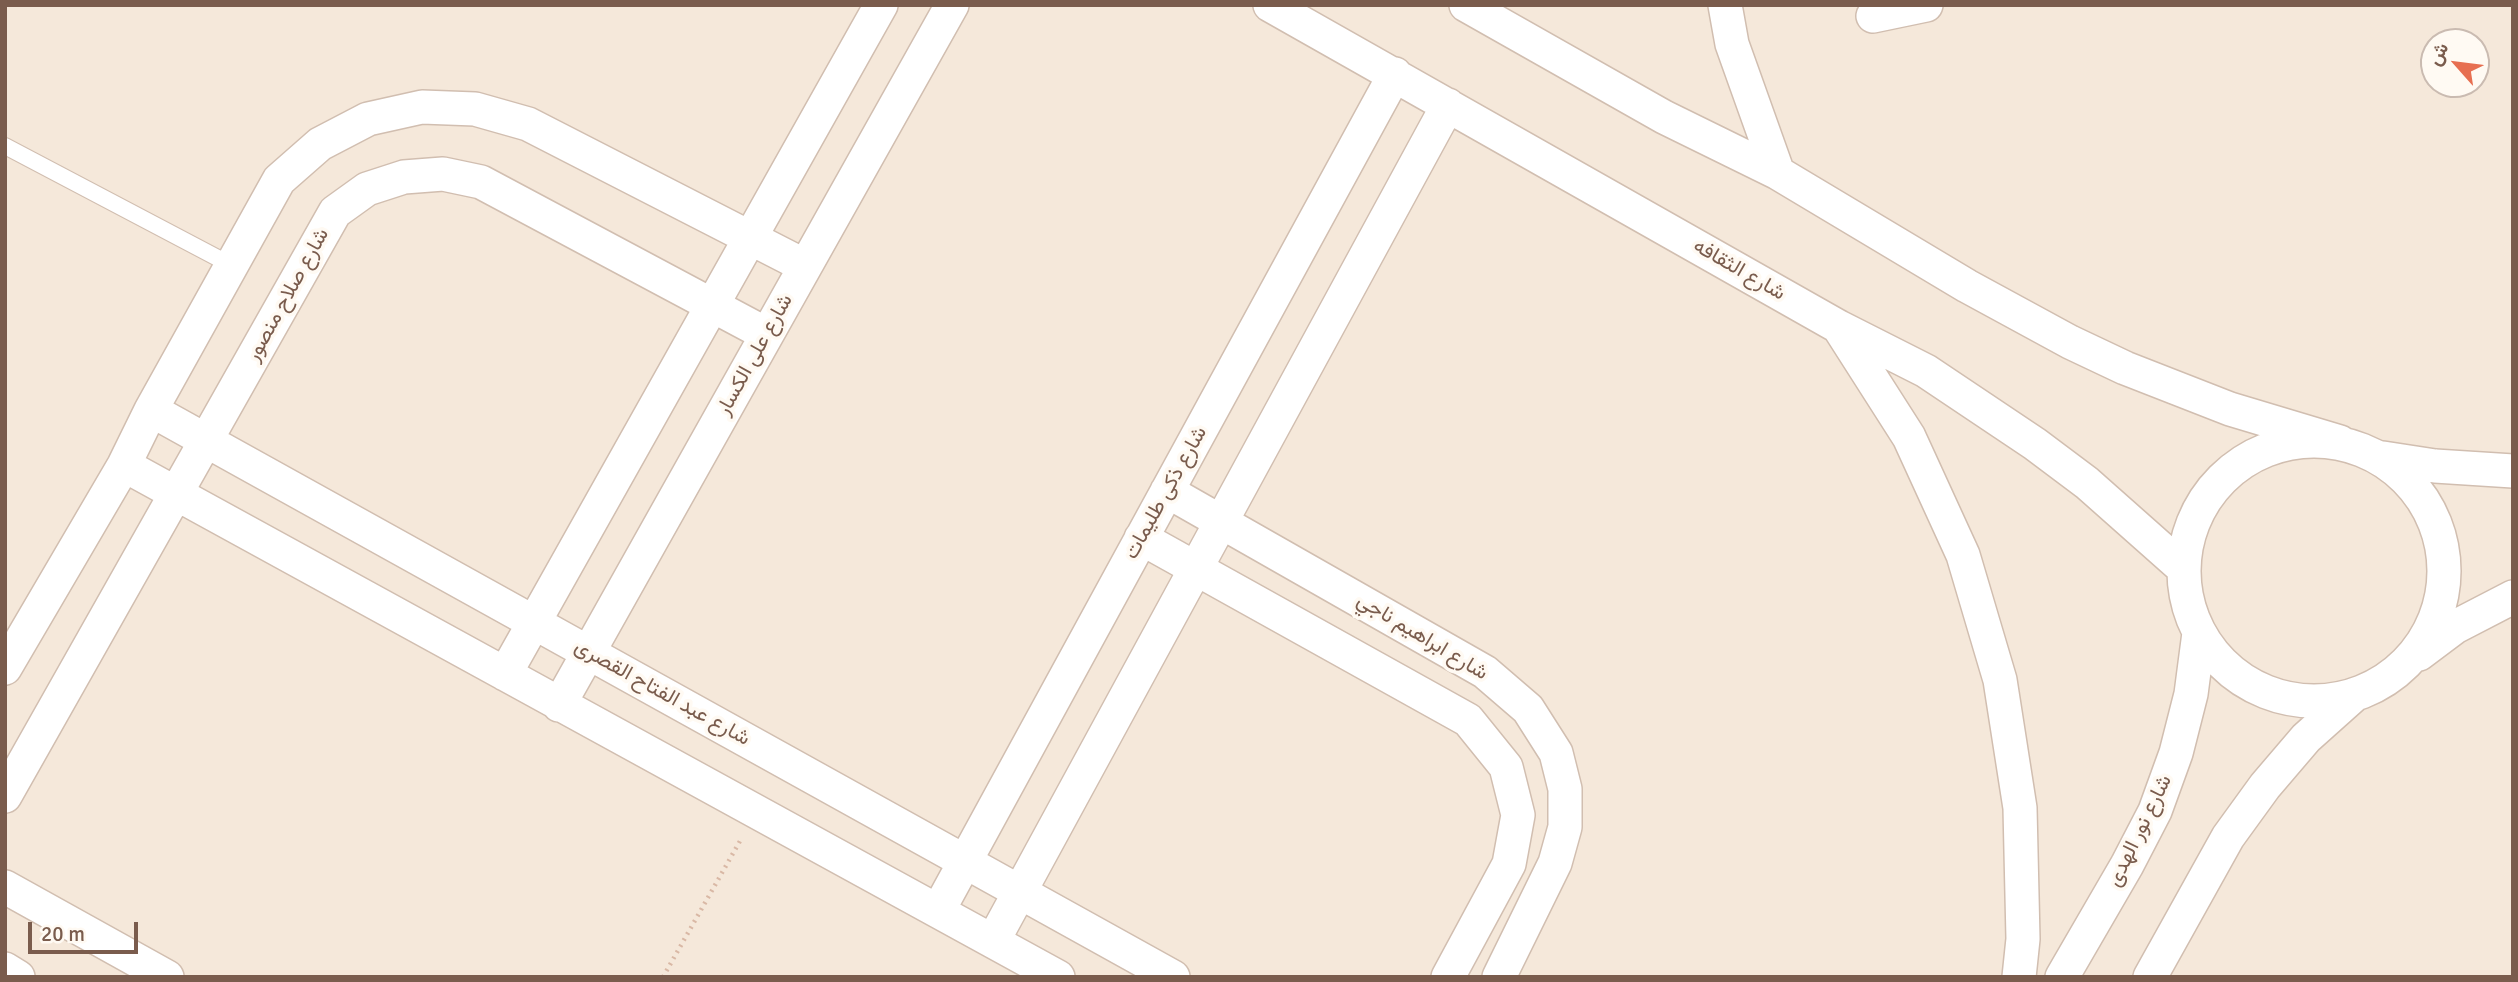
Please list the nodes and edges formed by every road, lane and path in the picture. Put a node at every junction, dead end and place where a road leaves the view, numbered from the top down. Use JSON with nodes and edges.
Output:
{"nodes":[{"id":1,"x":881,"y":5,"type":"edge"},
{"id":2,"x":951,"y":5,"type":"edge"},
{"id":3,"x":1270,"y":5,"type":"edge"},
{"id":4,"x":1466,"y":5,"type":"edge"},
{"id":5,"x":1725,"y":5,"type":"edge"},
{"id":6,"x":1926,"y":5,"type":"edge"},
{"id":7,"x":1873,"y":16,"type":"dead end"},
{"id":8,"x":1395,"y":74,"type":"junction"},
{"id":9,"x":1448,"y":104,"type":"junction"},
{"id":10,"x":5,"y":146,"type":"edge"},
{"id":11,"x":1778,"y":173,"type":"junction"},
{"id":12,"x":750,"y":238,"type":"junction"},
{"id":13,"x":231,"y":265,"type":"junction"},
{"id":14,"x":805,"y":266,"type":"junction"},
{"id":15,"x":712,"y":305,"type":"junction"},
{"id":16,"x":1839,"y":327,"type":"junction"},
{"id":17,"x":766,"y":334,"type":"junction"},
{"id":18,"x":151,"y":410,"type":"junction"},
{"id":19,"x":206,"y":440,"type":"junction"},
{"id":20,"x":2340,"y":442,"type":"junction"},
{"id":21,"x":2382,"y":458,"type":"junction"},
{"id":22,"x":124,"y":465,"type":"junction"},
{"id":23,"x":2513,"y":471,"type":"edge"},
{"id":24,"x":1167,"y":491,"type":"junction"},
{"id":25,"x":176,"y":494,"type":"junction"},
{"id":26,"x":1222,"y":521,"type":"junction"},
{"id":27,"x":1141,"y":538,"type":"junction"},
{"id":28,"x":1196,"y":567,"type":"junction"},
{"id":29,"x":2184,"y":569,"type":"junction"},
{"id":30,"x":2513,"y":597,"type":"edge"},
{"id":31,"x":534,"y":622,"type":"junction"},
{"id":32,"x":2199,"y":633,"type":"junction"},
{"id":33,"x":588,"y":652,"type":"junction"},
{"id":34,"x":2408,"y":661,"type":"junction"},
{"id":35,"x":5,"y":668,"type":"edge"},
{"id":36,"x":505,"y":674,"type":"junction"},
{"id":37,"x":2353,"y":696,"type":"junction"},
{"id":38,"x":559,"y":705,"type":"junction"},
{"id":39,"x":1556,"y":753,"type":"junction"},
{"id":40,"x":1506,"y":767,"type":"junction"},
{"id":41,"x":5,"y":796,"type":"edge"},
{"id":42,"x":757,"y":812,"type":"junction"},
{"id":43,"x":965,"y":861,"type":"junction"},
{"id":44,"x":5,"y":887,"type":"edge"},
{"id":45,"x":1020,"y":892,"type":"junction"},
{"id":46,"x":937,"y":911,"type":"junction"},
{"id":47,"x":993,"y":941,"type":"junction"},
{"id":48,"x":5,"y":969,"type":"edge"},
{"id":49,"x":18,"y":977,"type":"edge"},
{"id":50,"x":167,"y":977,"type":"edge"},
{"id":51,"x":663,"y":977,"type":"edge"},
{"id":52,"x":1058,"y":977,"type":"edge"},
{"id":53,"x":1173,"y":977,"type":"edge"},
{"id":54,"x":1448,"y":977,"type":"edge"},
{"id":55,"x":1499,"y":977,"type":"edge"},
{"id":56,"x":2019,"y":977,"type":"edge"},
{"id":57,"x":2062,"y":977,"type":"edge"},
{"id":58,"x":2150,"y":977,"type":"edge"}],
"edges":[{"from":1,"to":12,"type":"street"},
{"from":2,"to":14,"type":"street","name":"شارع على الكسار"},
{"from":3,"to":8,"type":"street","name":"شارع الثقافه"},
{"from":4,"to":11,"type":"street"},
{"from":5,"to":11,"type":"street"},
{"from":6,"to":7,"type":"street"},
{"from":8,"to":9,"type":"street","name":"شارع الثقافه"},
{"from":8,"to":24,"type":"street","name":"شارع ذكى طليمات"},
{"from":9,"to":16,"type":"street","name":"شارع الثقافه"},
{"from":9,"to":26,"type":"street"},
{"from":10,"to":13,"type":"lane"},
{"from":11,"to":20,"type":"street"},
{"from":12,"to":13,"type":"street"},
{"from":12,"to":14,"type":"street"},
{"from":12,"to":15,"type":"street"},
{"from":13,"to":18,"type":"street"},
{"from":14,"to":17,"type":"street","name":"شارع على الكسار"},
{"from":15,"to":17,"type":"street","name":"شارع صلاح منصور"},
{"from":15,"to":19,"type":"street","name":"شارع صلاح منصور"},
{"from":15,"to":31,"type":"street"},
{"from":16,"to":29,"type":"street","name":"شارع الثقافه"},
{"from":16,"to":56,"type":"street"},
{"from":17,"to":33,"type":"street","name":"شارع على الكسار"},
{"from":18,"to":19,"type":"street","name":"شارع عبد الفتاح القصرى"},
{"from":18,"to":22,"type":"street"},
{"from":19,"to":25,"type":"street","name":"شارع صلاح منصور"},
{"from":19,"to":31,"type":"street","name":"شارع عبد الفتاح القصرى"},
{"from":20,"to":21,"type":"street"},
{"from":20,"to":29,"type":"street"},
{"from":21,"to":23,"type":"street"},
{"from":21,"to":34,"type":"street"},
{"from":22,"to":25,"type":"street"},
{"from":22,"to":35,"type":"street"},
{"from":24,"to":26,"type":"street","name":"شارع ابراهيم ناجي"},
{"from":24,"to":27,"type":"street","name":"شارع ذكى طليمات"},
{"from":25,"to":36,"type":"street"},
{"from":25,"to":41,"type":"street","name":"شارع صلاح منصور"},
{"from":26,"to":28,"type":"street"},
{"from":26,"to":39,"type":"street","name":"شارع ابراهيم ناجي"},
{"from":27,"to":28,"type":"street"},
{"from":27,"to":43,"type":"street","name":"شارع ذكى طليمات"},
{"from":28,"to":40,"type":"street"},
{"from":28,"to":45,"type":"street"},
{"from":29,"to":32,"type":"street"},
{"from":30,"to":34,"type":"street"},
{"from":31,"to":33,"type":"street","name":"شارع عبد الفتاح القصرى"},
{"from":31,"to":36,"type":"street"},
{"from":32,"to":37,"type":"street"},
{"from":32,"to":57,"type":"street","name":"شارع نور الهدى"},
{"from":33,"to":38,"type":"street","name":"شارع على الكسار"},
{"from":33,"to":43,"type":"street","name":"شارع عبد الفتاح القصرى"},
{"from":34,"to":37,"type":"street"},
{"from":36,"to":38,"type":"street"},
{"from":37,"to":58,"type":"street"},
{"from":38,"to":42,"type":"street"},
{"from":39,"to":40,"type":"street"},
{"from":39,"to":55,"type":"street","name":"شارع ابراهيم ناجي"},
{"from":40,"to":54,"type":"street"},
{"from":42,"to":46,"type":"street"},
{"from":42,"to":51,"type":"path"},
{"from":43,"to":45,"type":"street","name":"شارع عبد الفتاح القصرى"},
{"from":43,"to":46,"type":"street","name":"شارع ذكى طليمات"},
{"from":44,"to":50,"type":"street"},
{"from":45,"to":47,"type":"street"},
{"from":45,"to":53,"type":"street","name":"شارع عبد الفتاح القصرى"},
{"from":46,"to":47,"type":"street"},
{"from":47,"to":52,"type":"street"},
{"from":48,"to":49,"type":"street"}]}
